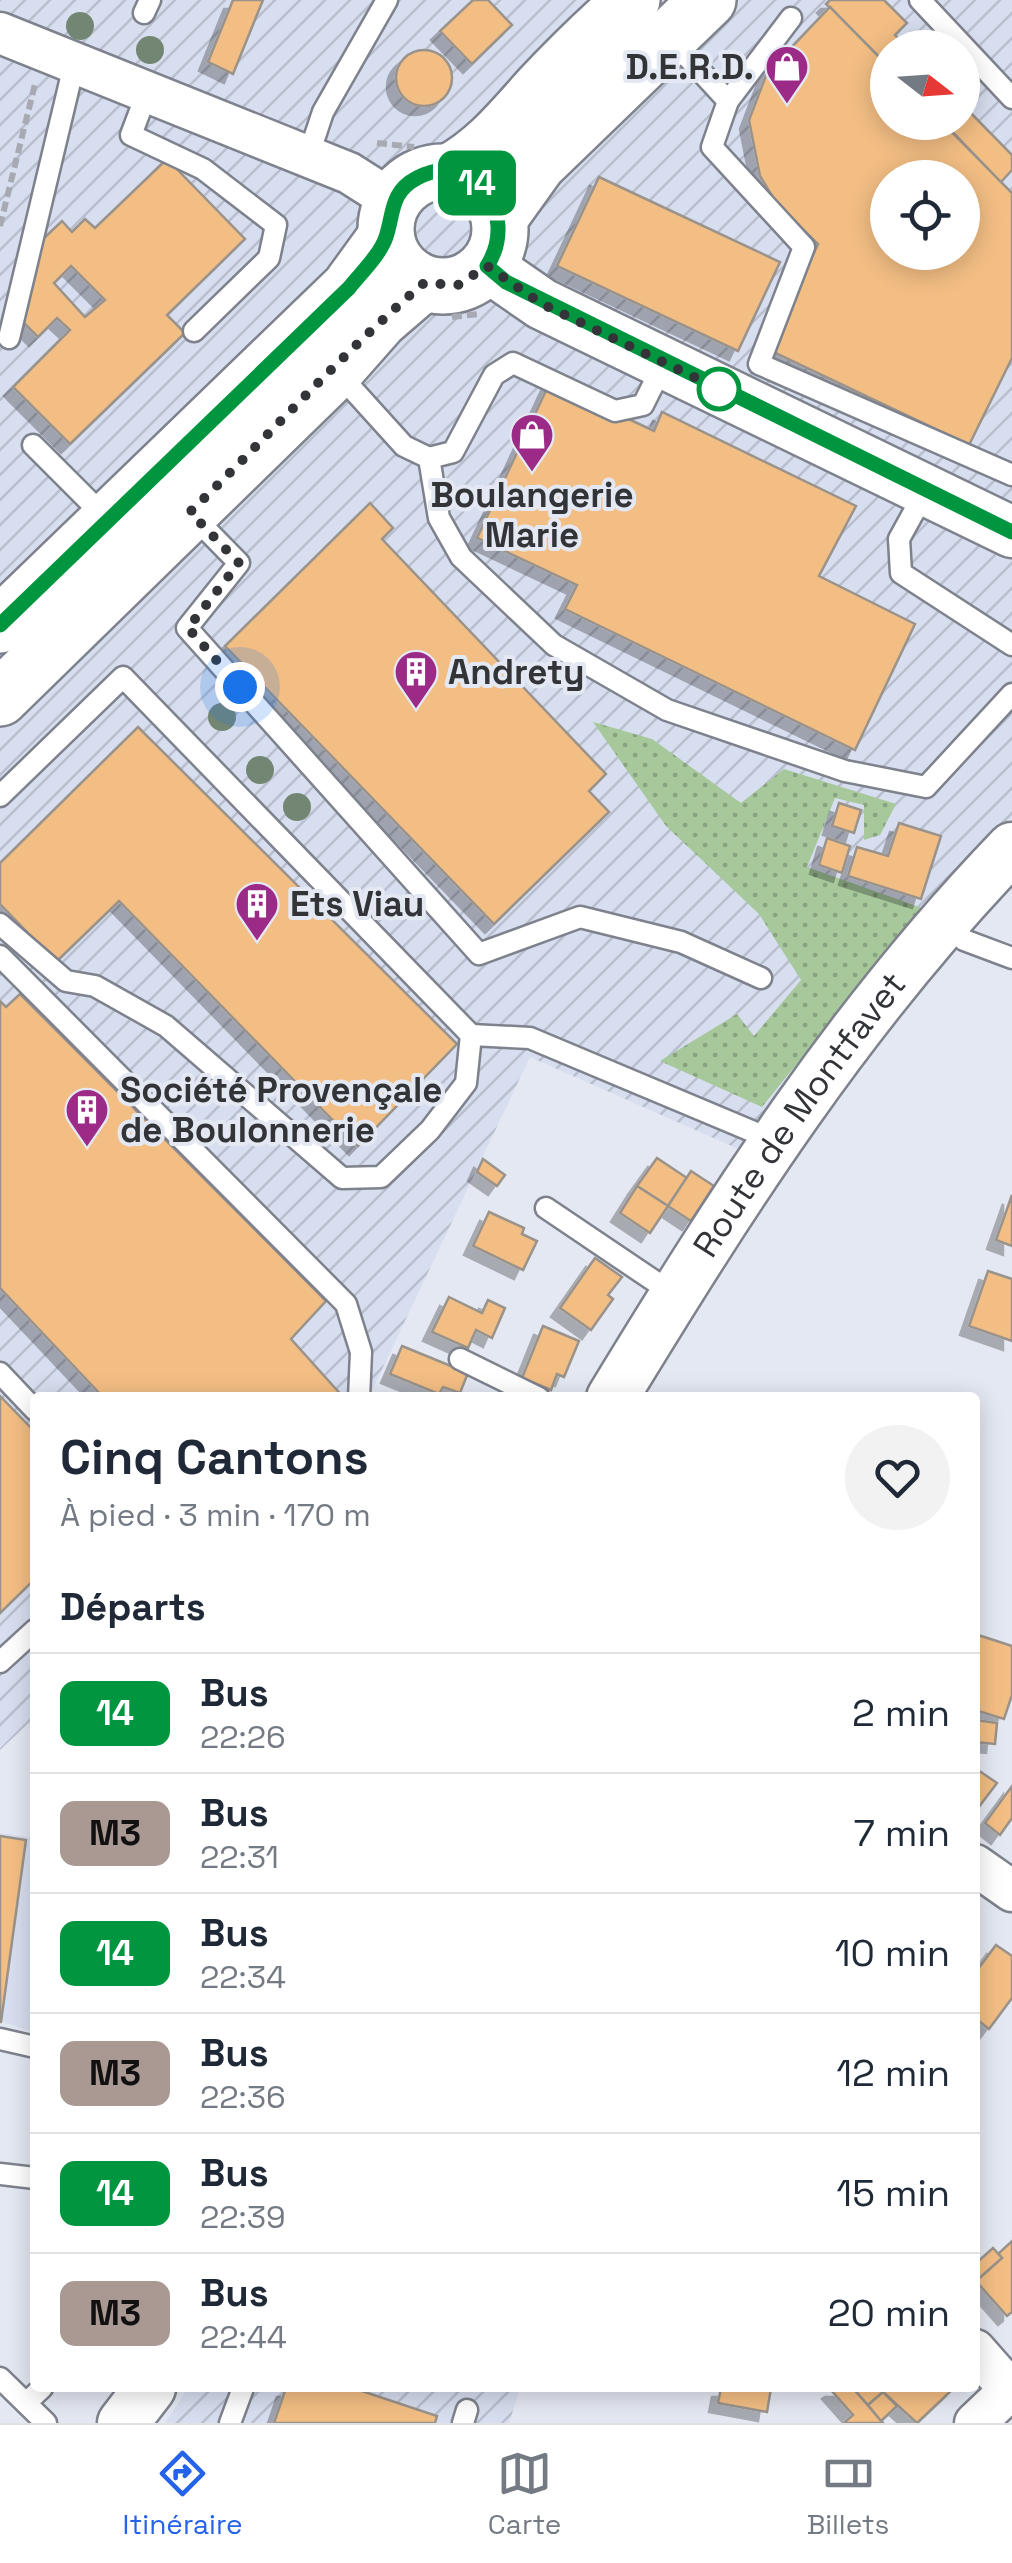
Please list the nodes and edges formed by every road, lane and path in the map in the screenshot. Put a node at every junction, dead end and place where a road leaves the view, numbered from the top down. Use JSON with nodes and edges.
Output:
{"nodes":[{"id":1,"x":387,"y":0,"type":"edge"},
{"id":2,"x":632,"y":0,"type":"edge"},
{"id":3,"x":708,"y":0,"type":"edge"},
{"id":4,"x":920,"y":0,"type":"edge"},
{"id":5,"x":791,"y":18,"type":"dead end"},
{"id":6,"x":0,"y":33,"type":"edge"},
{"id":7,"x":670,"y":38,"type":"junction"},
{"id":8,"x":59,"y":55,"type":"junction"},
{"id":9,"x":148,"y":90,"type":"junction"},
{"id":10,"x":1012,"y":98,"type":"edge"},
{"id":11,"x":728,"y":102,"type":"junction"},
{"id":12,"x":308,"y":157,"type":"junction"},
{"id":13,"x":450,"y":172,"type":"junction"},
{"id":14,"x":390,"y":219,"type":"junction"},
{"id":15,"x":0,"y":226,"type":"edge"},
{"id":16,"x":494,"y":241,"type":"junction"},
{"id":17,"x":424,"y":283,"type":"junction"},
{"id":18,"x":194,"y":331,"type":"dead end"},
{"id":19,"x":10,"y":338,"type":"dead end"},
{"id":20,"x":664,"y":362,"type":"junction"},
{"id":21,"x":335,"y":370,"type":"junction"},
{"id":22,"x":33,"y":446,"type":"dead end"},
{"id":23,"x":428,"y":458,"type":"junction"},
{"id":24,"x":1012,"y":475,"type":"edge"},
{"id":25,"x":926,"y":490,"type":"junction"},
{"id":26,"x":190,"y":512,"type":"junction"},
{"id":27,"x":108,"y":520,"type":"junction"},
{"id":28,"x":1012,"y":532,"type":"edge"},
{"id":29,"x":0,"y":625,"type":"edge"},
{"id":30,"x":1012,"y":645,"type":"edge"},
{"id":31,"x":1012,"y":694,"type":"edge"},
{"id":32,"x":0,"y":698,"type":"edge"},
{"id":33,"x":0,"y":796,"type":"edge"},
{"id":34,"x":1012,"y":848,"type":"edge"},
{"id":35,"x":945,"y":918,"type":"junction"},
{"id":36,"x":0,"y":924,"type":"edge"},
{"id":37,"x":0,"y":956,"type":"edge"},
{"id":38,"x":1012,"y":958,"type":"edge"},
{"id":39,"x":761,"y":978,"type":"dead end"},
{"id":40,"x":471,"y":1035,"type":"junction"},
{"id":41,"x":773,"y":1140,"type":"junction"},
{"id":42,"x":546,"y":1208,"type":"dead end"},
{"id":43,"x":674,"y":1295,"type":"junction"},
{"id":44,"x":460,"y":1359,"type":"dead end"},
{"id":45,"x":0,"y":1373,"type":"edge"},
{"id":46,"x":359,"y":1392,"type":"edge"},
{"id":47,"x":527,"y":1392,"type":"edge"},
{"id":48,"x":616,"y":1392,"type":"edge"},
{"id":49,"x":30,"y":1405,"type":"edge"},
{"id":50,"x":30,"y":1635,"type":"edge"},
{"id":51,"x":0,"y":1662,"type":"edge"},
{"id":52,"x":980,"y":1869,"type":"edge"},
{"id":53,"x":1012,"y":1891,"type":"edge"},
{"id":54,"x":0,"y":2039,"type":"edge"},
{"id":55,"x":30,"y":2046,"type":"edge"},
{"id":56,"x":0,"y":2174,"type":"edge"},
{"id":57,"x":30,"y":2177,"type":"edge"},
{"id":58,"x":980,"y":2356,"type":"edge"},
{"id":59,"x":0,"y":2378,"type":"edge"},
{"id":60,"x":1011,"y":2390,"type":"edge"},
{"id":61,"x":38,"y":2392,"type":"edge"},
{"id":62,"x":147,"y":2392,"type":"edge"},
{"id":63,"x":242,"y":2392,"type":"edge"},
{"id":64,"x":26,"y":2403,"type":"junction"},
{"id":65,"x":46,"y":2423,"type":"edge"},
{"id":66,"x":123,"y":2423,"type":"edge"},
{"id":67,"x":230,"y":2423,"type":"edge"},
{"id":68,"x":975,"y":2423,"type":"edge"}],
"edges":[{"from":1,"to":12,"type":"lane"},
{"from":2,"to":13,"type":"main road"},
{"from":3,"to":7,"type":"main road"},
{"from":4,"to":10,"type":"lane"},
{"from":5,"to":11,"type":"lane"},
{"from":6,"to":8,"type":"street"},
{"from":7,"to":11,"type":"lane"},
{"from":7,"to":16,"type":"main road"},
{"from":8,"to":9,"type":"street"},
{"from":8,"to":15,"type":"path"},
{"from":8,"to":19,"type":"lane"},
{"from":9,"to":12,"type":"street"},
{"from":9,"to":18,"type":"lane"},
{"from":11,"to":24,"type":"lane"},
{"from":12,"to":14,"type":"street"},
{"from":13,"to":14,"type":"main road"},
{"from":13,"to":16,"type":"main road"},
{"from":14,"to":17,"type":"main road"},
{"from":14,"to":27,"type":"main road"},
{"from":16,"to":17,"type":"main road"},
{"from":16,"to":20,"type":"street"},
{"from":17,"to":21,"type":"main road"},
{"from":20,"to":23,"type":"lane"},
{"from":20,"to":25,"type":"street"},
{"from":21,"to":23,"type":"lane"},
{"from":21,"to":26,"type":"main road"},
{"from":22,"to":27,"type":"lane"},
{"from":23,"to":31,"type":"lane"},
{"from":25,"to":28,"type":"street"},
{"from":25,"to":30,"type":"lane"},
{"from":26,"to":32,"type":"main road"},
{"from":26,"to":39,"type":"lane"},
{"from":27,"to":29,"type":"main road"},
{"from":33,"to":40,"type":"lane"},
{"from":34,"to":35,"type":"street","name":"Route de Montfavet"},
{"from":35,"to":38,"type":"lane"},
{"from":35,"to":41,"type":"street","name":"Route de Montfavet"},
{"from":36,"to":40,"type":"lane"},
{"from":37,"to":46,"type":"lane"},
{"from":40,"to":41,"type":"lane"},
{"from":41,"to":43,"type":"street","name":"Route de Montfavet"},
{"from":42,"to":43,"type":"lane"},
{"from":43,"to":48,"type":"street","name":"Route de Montfavet"},
{"from":44,"to":47,"type":"lane"},
{"from":45,"to":49,"type":"lane"},
{"from":50,"to":51,"type":"lane"},
{"from":52,"to":53,"type":"street"},
{"from":54,"to":55,"type":"lane"},
{"from":56,"to":57,"type":"lane"},
{"from":58,"to":60,"type":"street"},
{"from":59,"to":64,"type":"lane"},
{"from":60,"to":68,"type":"street"},
{"from":61,"to":64,"type":"lane"},
{"from":62,"to":66,"type":"street"},
{"from":63,"to":67,"type":"lane"},
{"from":64,"to":65,"type":"lane"}]}
